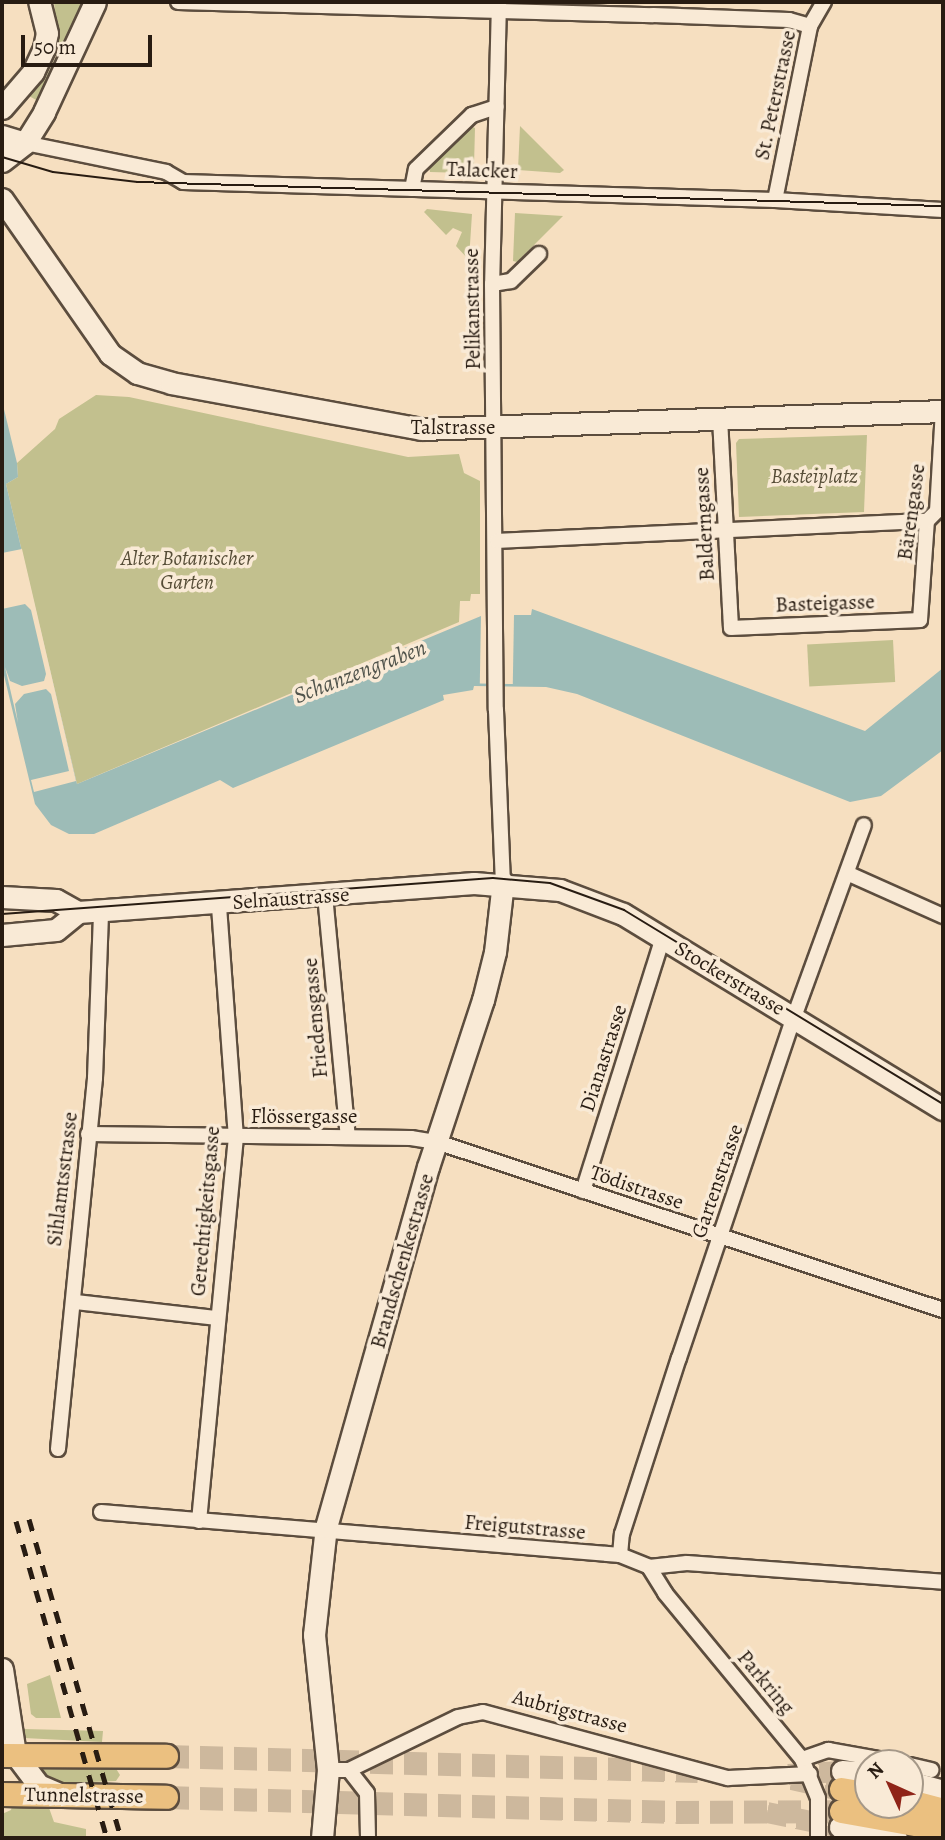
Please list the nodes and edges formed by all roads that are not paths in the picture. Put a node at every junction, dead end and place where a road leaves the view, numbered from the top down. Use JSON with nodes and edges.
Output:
{"nodes":[{"id":1,"x":39,"y":2,"type":"edge"},
{"id":2,"x":95,"y":2,"type":"edge"},
{"id":3,"x":178,"y":2,"type":"edge"},
{"id":4,"x":824,"y":2,"type":"edge"},
{"id":5,"x":499,"y":6,"type":"edge"},
{"id":6,"x":810,"y":26,"type":"junction"},
{"id":7,"x":497,"y":107,"type":"junction"},
{"id":8,"x":2,"y":108,"type":"edge"},
{"id":9,"x":2,"y":136,"type":"edge"},
{"id":10,"x":25,"y":143,"type":"junction"},
{"id":11,"x":2,"y":161,"type":"edge"},
{"id":12,"x":412,"y":189,"type":"junction"},
{"id":13,"x":493,"y":191,"type":"junction"},
{"id":14,"x":2,"y":198,"type":"edge"},
{"id":15,"x":775,"y":200,"type":"junction"},
{"id":16,"x":943,"y":210,"type":"edge"},
{"id":17,"x":539,"y":254,"type":"dead end"},
{"id":18,"x":492,"y":284,"type":"junction"},
{"id":19,"x":943,"y":411,"type":"edge"},
{"id":20,"x":720,"y":418,"type":"junction"},
{"id":21,"x":495,"y":428,"type":"junction"},
{"id":22,"x":927,"y":521,"type":"junction"},
{"id":23,"x":725,"y":532,"type":"junction"},
{"id":24,"x":497,"y":541,"type":"junction"},
{"id":25,"x":920,"y":620,"type":"joint"},
{"id":26,"x":731,"y":628,"type":"joint"},
{"id":27,"x":496,"y":685,"type":"joint"},
{"id":28,"x":864,"y":825,"type":"dead end"},
{"id":29,"x":849,"y":874,"type":"junction"},
{"id":30,"x":503,"y":882,"type":"junction"},
{"id":31,"x":325,"y":895,"type":"junction"},
{"id":32,"x":2,"y":897,"type":"edge"},
{"id":33,"x":219,"y":904,"type":"junction"},
{"id":34,"x":101,"y":911,"type":"junction"},
{"id":35,"x":78,"y":912,"type":"junction"},
{"id":36,"x":943,"y":916,"type":"edge"},
{"id":37,"x":2,"y":935,"type":"edge"},
{"id":38,"x":663,"y":937,"type":"junction"},
{"id":39,"x":793,"y":1017,"type":"junction"},
{"id":40,"x":943,"y":1109,"type":"edge"},
{"id":41,"x":88,"y":1134,"type":"junction"},
{"id":42,"x":348,"y":1137,"type":"junction"},
{"id":43,"x":236,"y":1138,"type":"junction"},
{"id":44,"x":437,"y":1142,"type":"junction"},
{"id":45,"x":583,"y":1191,"type":"junction"},
{"id":46,"x":720,"y":1237,"type":"junction"},
{"id":47,"x":76,"y":1302,"type":"junction"},
{"id":48,"x":943,"y":1310,"type":"edge"},
{"id":49,"x":217,"y":1318,"type":"junction"},
{"id":50,"x":58,"y":1449,"type":"dead end"},
{"id":51,"x":101,"y":1512,"type":"dead end"},
{"id":52,"x":199,"y":1521,"type":"junction"},
{"id":53,"x":326,"y":1527,"type":"junction"},
{"id":54,"x":620,"y":1555,"type":"junction"},
{"id":55,"x":649,"y":1567,"type":"junction"},
{"id":56,"x":943,"y":1582,"type":"edge"},
{"id":57,"x":2,"y":1669,"type":"edge"},
{"id":58,"x":8,"y":1754,"type":"edge"},
{"id":59,"x":854,"y":1754,"type":"edge"},
{"id":60,"x":166,"y":1756,"type":"tunnel mouth"},
{"id":61,"x":802,"y":1759,"type":"junction"},
{"id":62,"x":924,"y":1768,"type":"edge"},
{"id":63,"x":338,"y":1770,"type":"junction"},
{"id":64,"x":931,"y":1770,"type":"dead end"},
{"id":65,"x":810,"y":1774,"type":"junction"},
{"id":66,"x":924,"y":1786,"type":"edge"},
{"id":67,"x":854,"y":1787,"type":"edge"},
{"id":68,"x":943,"y":1791,"type":"edge"},
{"id":69,"x":2,"y":1794,"type":"edge"},
{"id":70,"x":59,"y":1794,"type":"junction"},
{"id":71,"x":166,"y":1797,"type":"tunnel mouth"},
{"id":72,"x":854,"y":1797,"type":"edge"},
{"id":73,"x":841,"y":1800,"type":"junction"},
{"id":74,"x":924,"y":1805,"type":"edge"},
{"id":75,"x":943,"y":1810,"type":"edge"},
{"id":76,"x":943,"y":1829,"type":"edge"},
{"id":77,"x":322,"y":1838,"type":"edge"},
{"id":78,"x":368,"y":1838,"type":"edge"},
{"id":79,"x":818,"y":1838,"type":"edge"},
{"id":80,"x":896,"y":1838,"type":"edge"}],
"edges":[{"from":1,"to":8,"type":"street"},
{"from":2,"to":10,"type":"street"},
{"from":3,"to":5,"type":"street"},
{"from":4,"to":6,"type":"street","name":"St. Peterstrasse"},
{"from":5,"to":6,"type":"street"},
{"from":5,"to":7,"type":"street","name":"Pelikanstrasse"},
{"from":6,"to":15,"type":"street","name":"St. Peterstrasse"},
{"from":7,"to":12,"type":"street"},
{"from":7,"to":13,"type":"street","name":"Pelikanstrasse"},
{"from":9,"to":10,"type":"street"},
{"from":10,"to":11,"type":"street"},
{"from":10,"to":12,"type":"street","name":"Talacker"},
{"from":12,"to":13,"type":"street","name":"Talacker"},
{"from":13,"to":15,"type":"street","name":"Talacker"},
{"from":13,"to":18,"type":"street","name":"Pelikanstrasse"},
{"from":14,"to":21,"type":"street","name":"Talstrasse"},
{"from":15,"to":16,"type":"street","name":"Talacker"},
{"from":17,"to":18,"type":"street"},
{"from":18,"to":21,"type":"street","name":"Pelikanstrasse"},
{"from":19,"to":20,"type":"street","name":"Talstrasse"},
{"from":19,"to":22,"type":"street","name":"Bärengasse"},
{"from":20,"to":21,"type":"street","name":"Talstrasse"},
{"from":20,"to":23,"type":"street","name":"Balderngasse"},
{"from":21,"to":24,"type":"street","name":"Pelikanstrasse"},
{"from":22,"to":23,"type":"street"},
{"from":22,"to":25,"type":"street","name":"Bärengasse"},
{"from":23,"to":24,"type":"street"},
{"from":23,"to":26,"type":"street","name":"Balderngasse"},
{"from":24,"to":27,"type":"street","name":"Pelikanstrasse"},
{"from":25,"to":26,"type":"street","name":"Basteigasse"},
{"from":27,"to":30,"type":"street","name":"Brandschenkestrasse"},
{"from":28,"to":29,"type":"street","name":"Gartenstrasse"},
{"from":29,"to":36,"type":"street"},
{"from":29,"to":39,"type":"street","name":"Gartenstrasse"},
{"from":30,"to":31,"type":"street","name":"Selnaustrasse"},
{"from":30,"to":38,"type":"street","name":"Stockerstrasse"},
{"from":30,"to":44,"type":"street","name":"Brandschenkestrasse"},
{"from":31,"to":33,"type":"street","name":"Selnaustrasse"},
{"from":31,"to":42,"type":"street","name":"Friedensgasse"},
{"from":32,"to":35,"type":"street","name":"Selnaustrasse"},
{"from":33,"to":34,"type":"street","name":"Selnaustrasse"},
{"from":33,"to":43,"type":"street","name":"Gerechtigkeitsgasse"},
{"from":34,"to":35,"type":"street","name":"Selnaustrasse"},
{"from":34,"to":41,"type":"street","name":"Sihlamtsstrasse"},
{"from":35,"to":37,"type":"street"},
{"from":38,"to":39,"type":"street","name":"Stockerstrasse"},
{"from":38,"to":45,"type":"street","name":"Dianastrasse"},
{"from":39,"to":40,"type":"street","name":"Stockerstrasse"},
{"from":39,"to":46,"type":"street","name":"Gartenstrasse"},
{"from":41,"to":43,"type":"street","name":"Flössergasse"},
{"from":41,"to":47,"type":"street","name":"Sihlamtsstrasse"},
{"from":42,"to":43,"type":"street","name":"Flössergasse"},
{"from":42,"to":44,"type":"street","name":"Flössergasse"},
{"from":43,"to":49,"type":"street","name":"Gerechtigkeitsgasse"},
{"from":44,"to":45,"type":"street","name":"Tödistrasse"},
{"from":44,"to":53,"type":"street","name":"Brandschenkestrasse"},
{"from":45,"to":46,"type":"street","name":"Tödistrasse"},
{"from":46,"to":48,"type":"street","name":"Tödistrasse"},
{"from":46,"to":54,"type":"street","name":"Gartenstrasse"},
{"from":47,"to":49,"type":"street"},
{"from":47,"to":50,"type":"street","name":"Sihlamtsstrasse"},
{"from":49,"to":52,"type":"street","name":"Gerechtigkeitsgasse"},
{"from":51,"to":52,"type":"street","name":"Freigutstrasse"},
{"from":52,"to":53,"type":"street","name":"Freigutstrasse"},
{"from":53,"to":54,"type":"street","name":"Freigutstrasse"},
{"from":53,"to":63,"type":"street","name":"Brandschenkestrasse"},
{"from":54,"to":55,"type":"street","name":"Freigutstrasse"},
{"from":55,"to":56,"type":"street","name":"Freigutstrasse"},
{"from":55,"to":61,"type":"street","name":"Parkring"},
{"from":57,"to":58,"type":"street"},
{"from":58,"to":60,"type":"main road","name":"Tunnelstrasse"},
{"from":58,"to":70,"type":"street"},
{"from":59,"to":61,"type":"street"},
{"from":61,"to":65,"type":"street","name":"Parkring"},
{"from":62,"to":64,"type":"street"},
{"from":63,"to":65,"type":"street","name":"Aubrigstrasse"},
{"from":63,"to":77,"type":"street","name":"Brandschenkestrasse"},
{"from":63,"to":78,"type":"street"},
{"from":65,"to":79,"type":"street","name":"Parkring"},
{"from":66,"to":68,"type":"street"},
{"from":67,"to":73,"type":"street"},
{"from":69,"to":70,"type":"main road","name":"Tunnelstrasse"},
{"from":70,"to":71,"type":"main road","name":"Tunnelstrasse"},
{"from":72,"to":73,"type":"main road"},
{"from":73,"to":76,"type":"main road"},
{"from":73,"to":80,"type":"street"},
{"from":74,"to":75,"type":"main road"}]}
